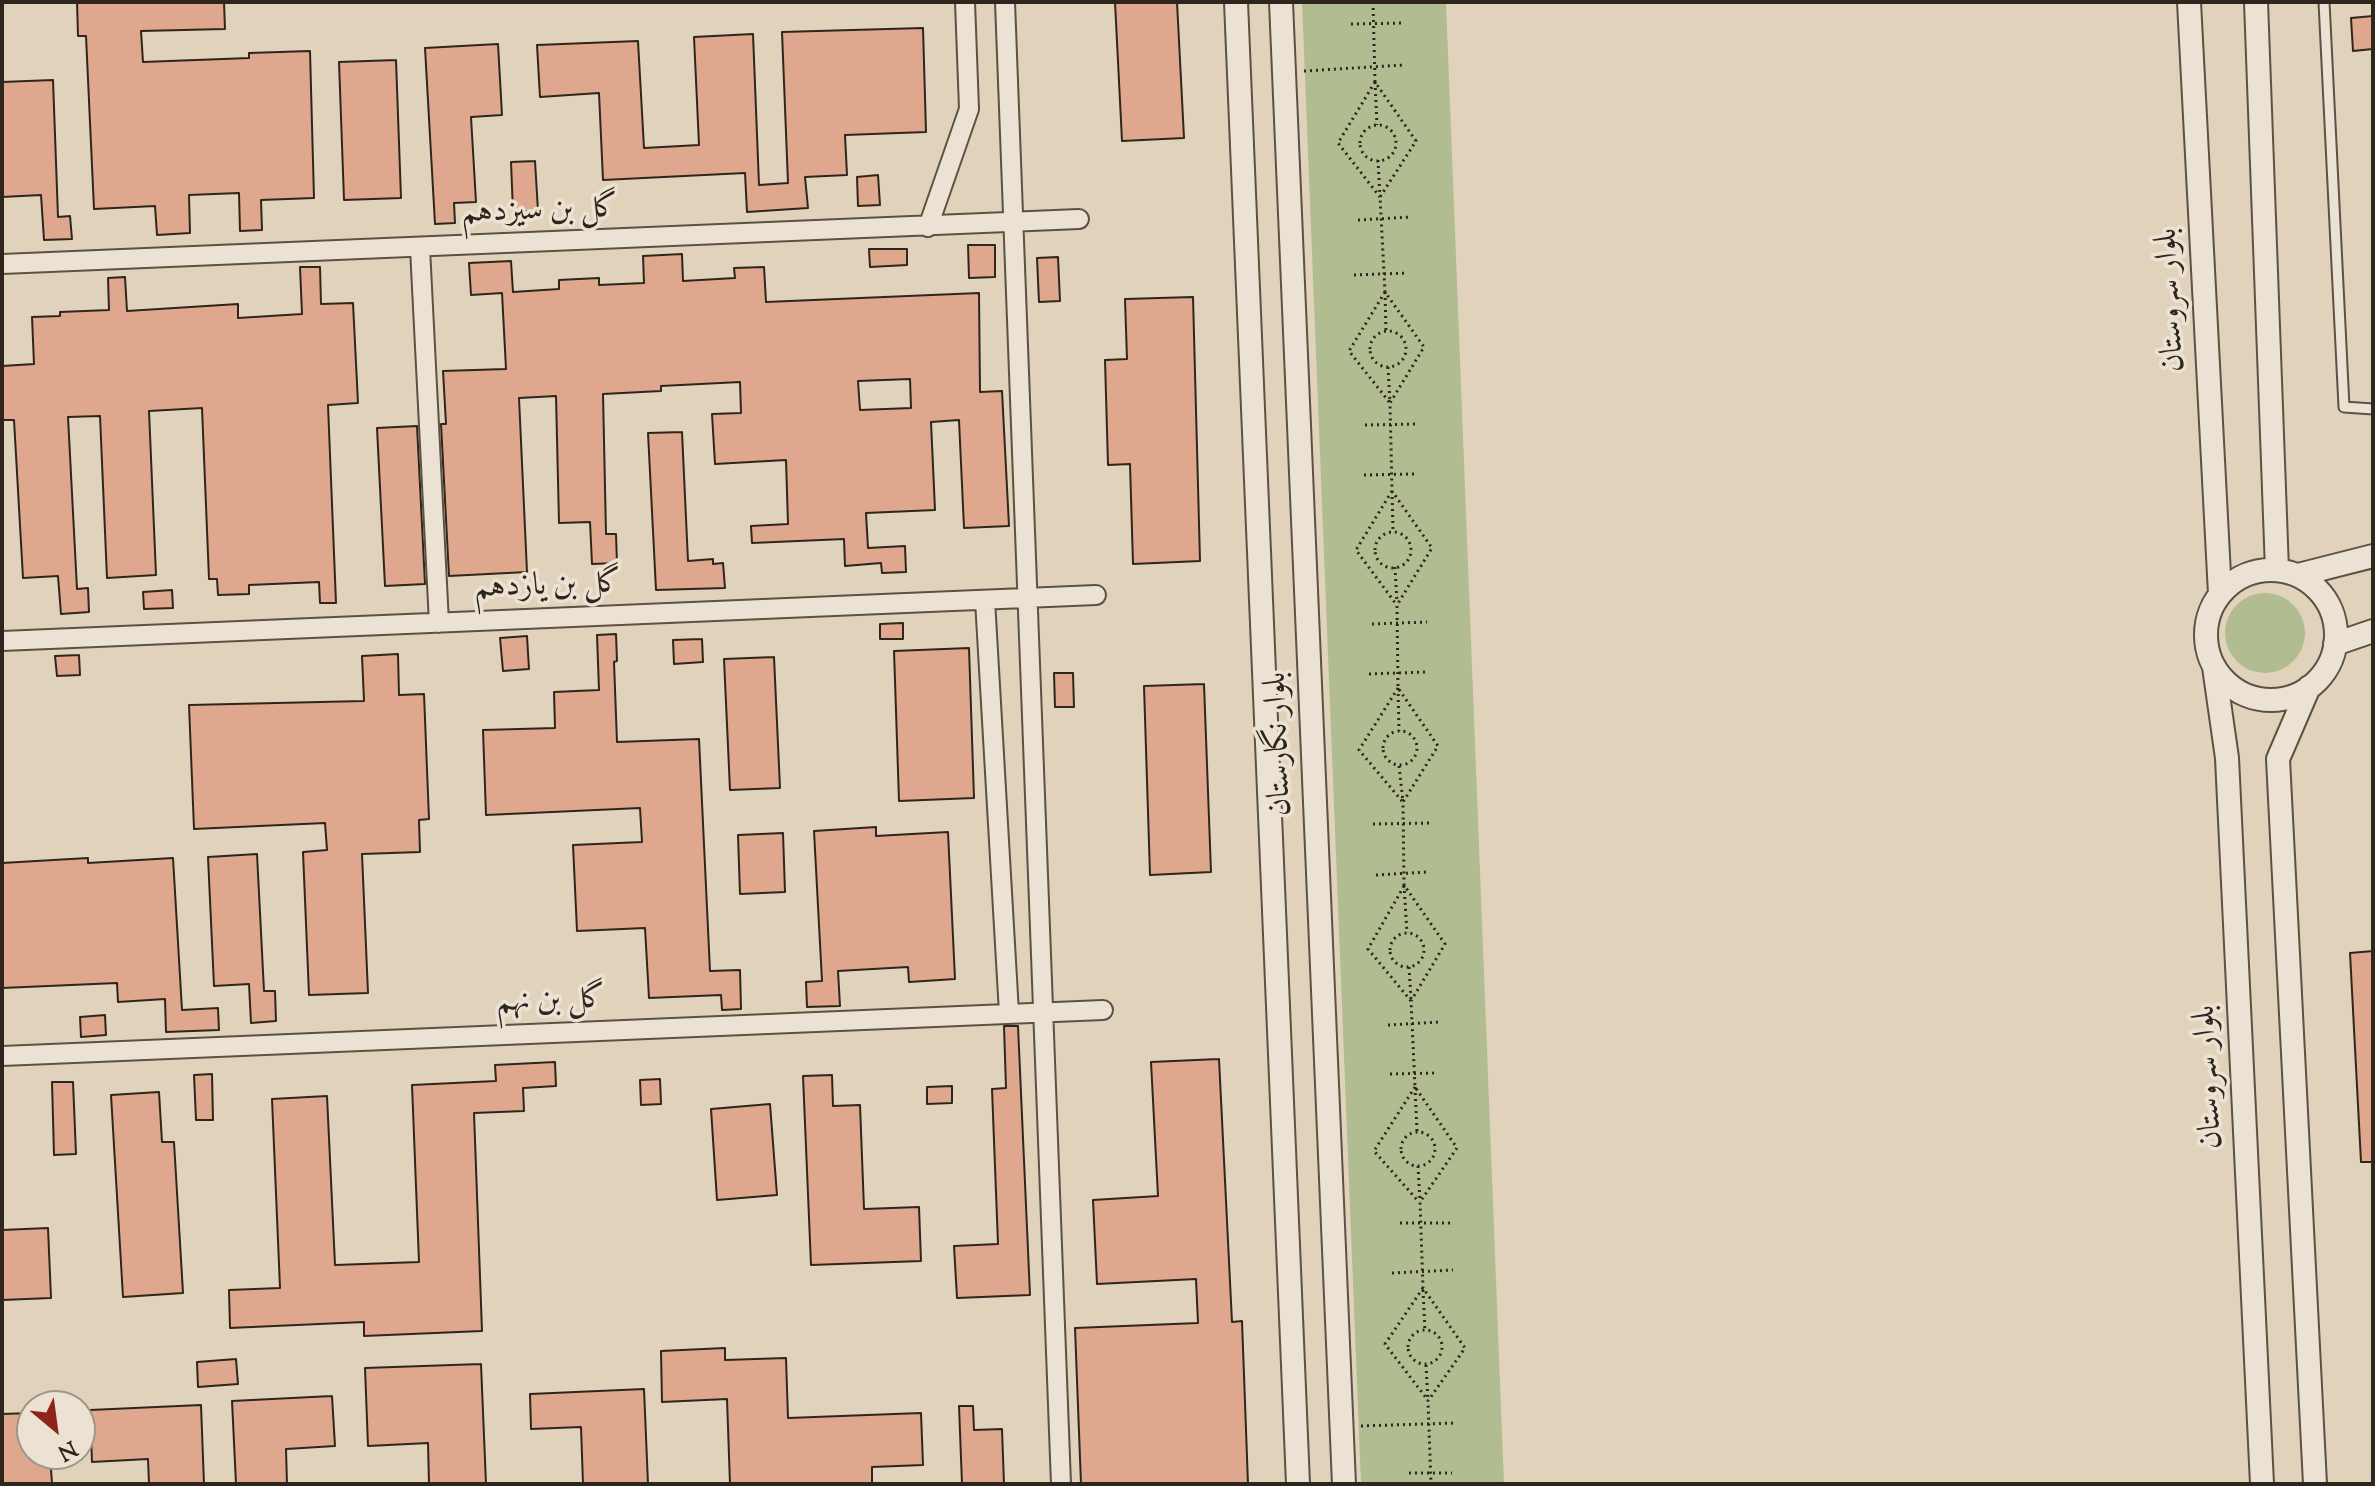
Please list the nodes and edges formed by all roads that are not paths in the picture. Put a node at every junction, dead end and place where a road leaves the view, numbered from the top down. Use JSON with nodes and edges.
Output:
{"nodes":[{"id":1,"x":965,"y":2,"type":"edge"},
{"id":2,"x":1005,"y":2,"type":"edge"},
{"id":3,"x":1236,"y":2,"type":"edge"},
{"id":4,"x":1281,"y":2,"type":"edge"},
{"id":5,"x":2189,"y":2,"type":"edge"},
{"id":6,"x":2256,"y":2,"type":"edge"},
{"id":7,"x":2324,"y":2,"type":"edge"},
{"id":8,"x":1079,"y":219,"type":"dead end"},
{"id":9,"x":1013,"y":223,"type":"junction"},
{"id":10,"x":928,"y":227,"type":"junction"},
{"id":11,"x":420,"y":248,"type":"junction"},
{"id":12,"x":2,"y":264,"type":"edge"},
{"id":13,"x":2373,"y":409,"type":"edge"},
{"id":14,"x":2373,"y":556,"type":"edge"},
{"id":15,"x":2287,"y":572,"type":"junction"},
{"id":16,"x":2220,"y":594,"type":"junction"},
{"id":17,"x":1096,"y":595,"type":"dead end"},
{"id":18,"x":1028,"y":598,"type":"junction"},
{"id":19,"x":985,"y":600,"type":"junction"},
{"id":20,"x":439,"y":623,"type":"junction"},
{"id":21,"x":2373,"y":631,"type":"edge"},
{"id":22,"x":2,"y":641,"type":"edge"},
{"id":23,"x":2335,"y":644,"type":"junction"},
{"id":24,"x":2214,"y":667,"type":"junction"},
{"id":25,"x":2309,"y":687,"type":"junction"},
{"id":26,"x":1103,"y":1010,"type":"dead end"},
{"id":27,"x":1043,"y":1012,"type":"junction"},
{"id":28,"x":1009,"y":1013,"type":"junction"},
{"id":29,"x":2,"y":1056,"type":"edge"},
{"id":30,"x":1061,"y":1484,"type":"edge"},
{"id":31,"x":1298,"y":1484,"type":"edge"},
{"id":32,"x":1344,"y":1484,"type":"edge"},
{"id":33,"x":2262,"y":1484,"type":"edge"},
{"id":34,"x":2315,"y":1484,"type":"edge"}],
"edges":[{"from":1,"to":10,"type":"street"},
{"from":2,"to":9,"type":"street"},
{"from":3,"to":31,"type":"street","name":"بلوار نگارستان"},
{"from":4,"to":32,"type":"street","name":"بلوار نگارستان"},
{"from":5,"to":16,"type":"street","name":"بلوار سروستان"},
{"from":6,"to":15,"type":"street"},
{"from":7,"to":13,"type":"lane"},
{"from":8,"to":9,"type":"street","name":"گل بن سیزدهم"},
{"from":9,"to":10,"type":"street","name":"گل بن سیزدهم"},
{"from":9,"to":18,"type":"street"},
{"from":10,"to":11,"type":"street","name":"گل بن سیزدهم"},
{"from":11,"to":12,"type":"street","name":"گل بن سیزدهم"},
{"from":11,"to":20,"type":"street"},
{"from":14,"to":15,"type":"street"},
{"from":15,"to":16,"type":"street"},
{"from":15,"to":23,"type":"street"},
{"from":16,"to":24,"type":"street"},
{"from":17,"to":18,"type":"street","name":"گل بن یازدهم"},
{"from":18,"to":19,"type":"street","name":"گل بن یازدهم"},
{"from":18,"to":27,"type":"street"},
{"from":19,"to":20,"type":"street","name":"گل بن یازدهم"},
{"from":19,"to":28,"type":"street"},
{"from":20,"to":22,"type":"street","name":"گل بن یازدهم"},
{"from":21,"to":23,"type":"street"},
{"from":23,"to":25,"type":"street"},
{"from":24,"to":25,"type":"street"},
{"from":24,"to":33,"type":"street","name":"بلوار سروستان"},
{"from":25,"to":34,"type":"street"},
{"from":26,"to":27,"type":"street","name":"گل بن نهم"},
{"from":27,"to":28,"type":"street","name":"گل بن نهم"},
{"from":27,"to":30,"type":"street"},
{"from":28,"to":29,"type":"street","name":"گل بن نهم"}]}
